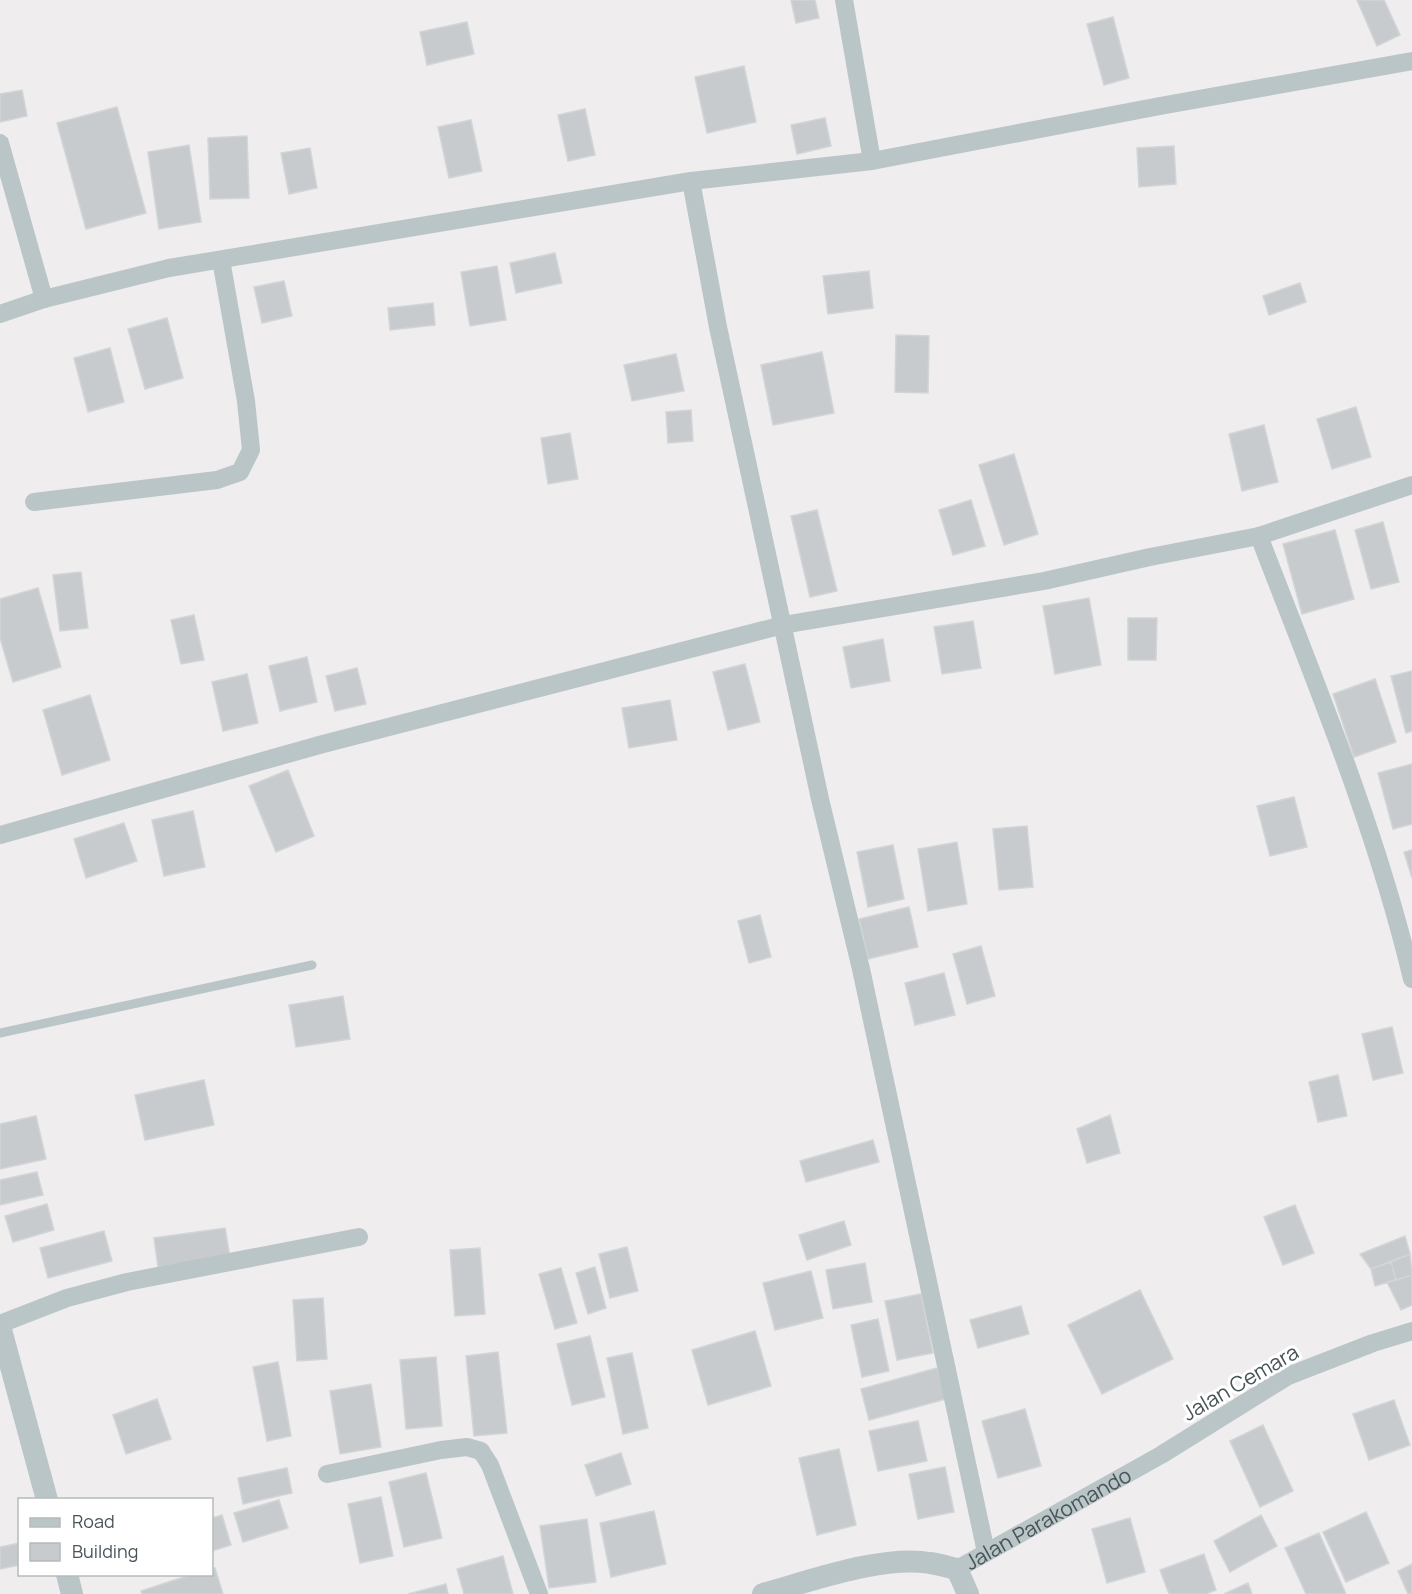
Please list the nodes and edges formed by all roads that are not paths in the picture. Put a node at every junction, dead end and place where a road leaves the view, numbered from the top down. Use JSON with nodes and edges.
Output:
{"nodes":[{"id":1,"x":844,"y":0,"type":"edge"},
{"id":2,"x":1412,"y":61,"type":"edge"},
{"id":3,"x":0,"y":143,"type":"edge"},
{"id":4,"x":872,"y":161,"type":"junction"},
{"id":5,"x":691,"y":181,"type":"junction"},
{"id":6,"x":221,"y":260,"type":"junction"},
{"id":7,"x":44,"y":299,"type":"junction"},
{"id":8,"x":0,"y":314,"type":"edge"},
{"id":9,"x":1412,"y":484,"type":"edge"},
{"id":10,"x":34,"y":502,"type":"dead end"},
{"id":11,"x":1259,"y":536,"type":"junction"},
{"id":12,"x":783,"y":626,"type":"junction"},
{"id":13,"x":0,"y":835,"type":"edge"},
{"id":14,"x":312,"y":965,"type":"dead end"},
{"id":15,"x":1412,"y":979,"type":"edge"},
{"id":16,"x":0,"y":1033,"type":"edge"},
{"id":17,"x":359,"y":1237,"type":"dead end"},
{"id":18,"x":0,"y":1325,"type":"edge"},
{"id":19,"x":1412,"y":1331,"type":"edge"},
{"id":20,"x":6,"y":1367,"type":"edge"},
{"id":21,"x":1161,"y":1455,"type":"joint"},
{"id":22,"x":327,"y":1474,"type":"dead end"},
{"id":23,"x":46,"y":1498,"type":"edge"},
{"id":24,"x":986,"y":1552,"type":"junction"},
{"id":25,"x":957,"y":1569,"type":"junction"},
{"id":26,"x":67,"y":1576,"type":"edge"},
{"id":27,"x":72,"y":1594,"type":"edge"},
{"id":28,"x":539,"y":1594,"type":"edge"},
{"id":29,"x":763,"y":1594,"type":"edge"},
{"id":30,"x":968,"y":1594,"type":"edge"}],
"edges":[{"from":1,"to":4,"type":"street"},
{"from":2,"to":4,"type":"street"},
{"from":3,"to":7,"type":"street"},
{"from":4,"to":5,"type":"street"},
{"from":5,"to":6,"type":"street"},
{"from":5,"to":12,"type":"street"},
{"from":6,"to":7,"type":"street"},
{"from":6,"to":10,"type":"street"},
{"from":7,"to":8,"type":"street"},
{"from":9,"to":11,"type":"street"},
{"from":11,"to":12,"type":"street"},
{"from":11,"to":15,"type":"street"},
{"from":12,"to":13,"type":"street"},
{"from":12,"to":24,"type":"street"},
{"from":14,"to":16,"type":"lane"},
{"from":17,"to":18,"type":"street"},
{"from":18,"to":20,"type":"street"},
{"from":19,"to":21,"type":"street","name":"Jalan Cemara"},
{"from":20,"to":23,"type":"street"},
{"from":21,"to":24,"type":"street","name":"Jalan Parakomando"},
{"from":22,"to":28,"type":"street"},
{"from":24,"to":25,"type":"street","name":"Jalan Parakomando"},
{"from":25,"to":29,"type":"street"},
{"from":25,"to":30,"type":"street","name":"Jalan Parakomando"},
{"from":26,"to":27,"type":"street"}]}
